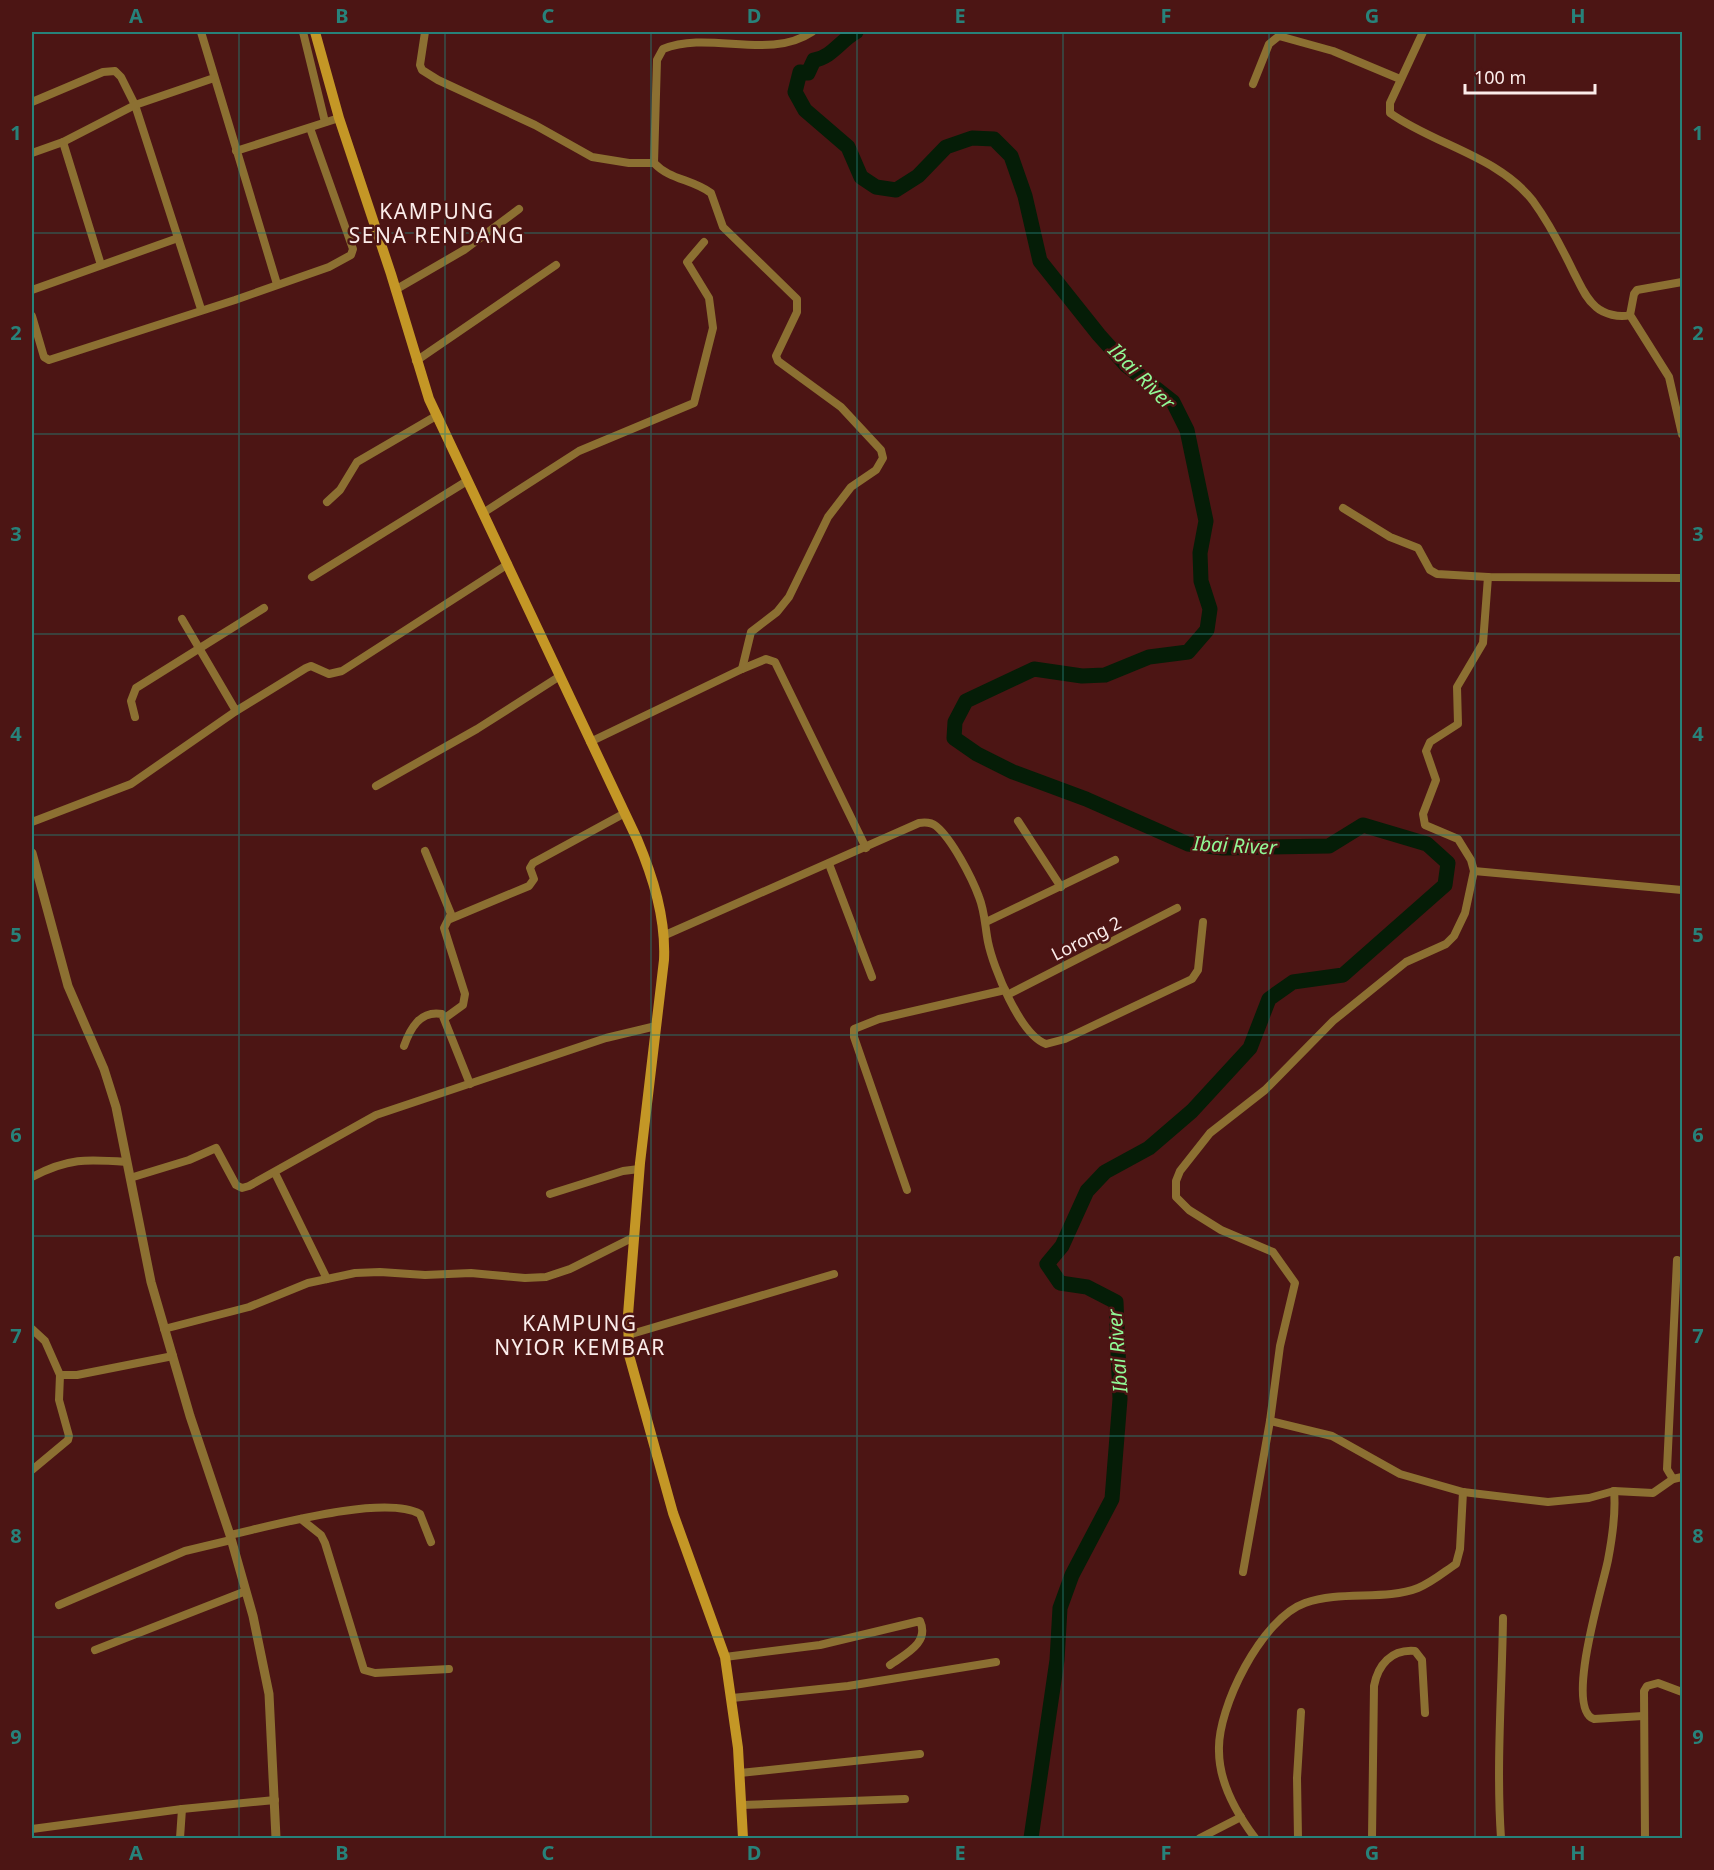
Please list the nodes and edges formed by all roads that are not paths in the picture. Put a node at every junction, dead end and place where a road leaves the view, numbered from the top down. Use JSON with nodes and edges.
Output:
{"nodes":[{"id":1,"x":201,"y":32,"type":"edge"},
{"id":2,"x":303,"y":32,"type":"edge"},
{"id":3,"x":315,"y":32,"type":"edge"},
{"id":4,"x":425,"y":32,"type":"edge"},
{"id":5,"x":812,"y":32,"type":"edge"},
{"id":6,"x":1423,"y":32,"type":"edge"},
{"id":7,"x":214,"y":78,"type":"junction"},
{"id":8,"x":1400,"y":79,"type":"junction"},
{"id":9,"x":1253,"y":84,"type":"dead end"},
{"id":10,"x":32,"y":102,"type":"edge"},
{"id":11,"x":135,"y":105,"type":"junction"},
{"id":12,"x":339,"y":118,"type":"junction"},
{"id":13,"x":325,"y":122,"type":"junction"},
{"id":14,"x":310,"y":128,"type":"junction"},
{"id":15,"x":63,"y":142,"type":"junction"},
{"id":16,"x":236,"y":151,"type":"junction"},
{"id":17,"x":32,"y":153,"type":"edge"},
{"id":18,"x":654,"y":163,"type":"junction"},
{"id":19,"x":519,"y":209,"type":"dead end"},
{"id":20,"x":178,"y":238,"type":"junction"},
{"id":21,"x":704,"y":242,"type":"dead end"},
{"id":22,"x":101,"y":265,"type":"junction"},
{"id":23,"x":556,"y":265,"type":"dead end"},
{"id":24,"x":1683,"y":282,"type":"edge"},
{"id":25,"x":277,"y":284,"type":"junction"},
{"id":26,"x":32,"y":290,"type":"edge"},
{"id":27,"x":395,"y":290,"type":"junction"},
{"id":28,"x":201,"y":309,"type":"junction"},
{"id":29,"x":1630,"y":315,"type":"junction"},
{"id":30,"x":32,"y":316,"type":"edge"},
{"id":31,"x":416,"y":361,"type":"junction"},
{"id":32,"x":436,"y":416,"type":"junction"},
{"id":33,"x":1683,"y":434,"type":"edge"},
{"id":34,"x":467,"y":481,"type":"junction"},
{"id":35,"x":327,"y":502,"type":"dead end"},
{"id":36,"x":1343,"y":508,"type":"dead end"},
{"id":37,"x":483,"y":513,"type":"junction"},
{"id":38,"x":508,"y":564,"type":"junction"},
{"id":39,"x":312,"y":577,"type":"dead end"},
{"id":40,"x":1488,"y":578,"type":"junction"},
{"id":41,"x":1683,"y":578,"type":"edge"},
{"id":42,"x":264,"y":608,"type":"dead end"},
{"id":43,"x":182,"y":620,"type":"dead end"},
{"id":44,"x":199,"y":648,"type":"junction"},
{"id":45,"x":742,"y":669,"type":"junction"},
{"id":46,"x":560,"y":676,"type":"junction"},
{"id":47,"x":236,"y":711,"type":"junction"},
{"id":48,"x":135,"y":717,"type":"dead end"},
{"id":49,"x":590,"y":742,"type":"junction"},
{"id":50,"x":376,"y":786,"type":"dead end"},
{"id":51,"x":625,"y":813,"type":"junction"},
{"id":52,"x":1018,"y":821,"type":"dead end"},
{"id":53,"x":32,"y":822,"type":"edge"},
{"id":54,"x":866,"y":848,"type":"junction"},
{"id":55,"x":425,"y":851,"type":"dead end"},
{"id":56,"x":32,"y":853,"type":"edge"},
{"id":57,"x":1116,"y":860,"type":"dead end"},
{"id":58,"x":829,"y":864,"type":"junction"},
{"id":59,"x":1474,"y":871,"type":"junction"},
{"id":60,"x":1061,"y":887,"type":"junction"},
{"id":61,"x":1683,"y":890,"type":"edge"},
{"id":62,"x":1177,"y":908,"type":"dead end"},
{"id":63,"x":450,"y":919,"type":"junction"},
{"id":64,"x":986,"y":922,"type":"junction"},
{"id":65,"x":1203,"y":922,"type":"dead end"},
{"id":66,"x":663,"y":936,"type":"junction"},
{"id":67,"x":872,"y":977,"type":"dead end"},
{"id":68,"x":1007,"y":992,"type":"junction"},
{"id":69,"x":445,"y":1018,"type":"junction"},
{"id":70,"x":656,"y":1026,"type":"junction"},
{"id":71,"x":404,"y":1046,"type":"dead end"},
{"id":72,"x":470,"y":1084,"type":"junction"},
{"id":73,"x":127,"y":1162,"type":"junction"},
{"id":74,"x":639,"y":1169,"type":"junction"},
{"id":75,"x":275,"y":1173,"type":"junction"},
{"id":76,"x":32,"y":1177,"type":"edge"},
{"id":77,"x":130,"y":1178,"type":"junction"},
{"id":78,"x":907,"y":1190,"type":"dead end"},
{"id":79,"x":550,"y":1194,"type":"dead end"},
{"id":80,"x":634,"y":1237,"type":"junction"},
{"id":81,"x":1677,"y":1260,"type":"dead end"},
{"id":82,"x":834,"y":1274,"type":"dead end"},
{"id":83,"x":327,"y":1279,"type":"junction"},
{"id":84,"x":32,"y":1329,"type":"edge"},
{"id":85,"x":164,"y":1329,"type":"junction"},
{"id":86,"x":628,"y":1335,"type":"junction"},
{"id":87,"x":173,"y":1356,"type":"junction"},
{"id":88,"x":60,"y":1375,"type":"junction"},
{"id":89,"x":1270,"y":1420,"type":"junction"},
{"id":90,"x":32,"y":1470,"type":"edge"},
{"id":91,"x":1683,"y":1477,"type":"edge"},
{"id":92,"x":1673,"y":1479,"type":"junction"},
{"id":93,"x":1614,"y":1491,"type":"junction"},
{"id":94,"x":1463,"y":1492,"type":"junction"},
{"id":95,"x":301,"y":1520,"type":"junction"},
{"id":96,"x":231,"y":1537,"type":"junction"},
{"id":97,"x":431,"y":1542,"type":"dead end"},
{"id":98,"x":1243,"y":1572,"type":"dead end"},
{"id":99,"x":246,"y":1591,"type":"junction"},
{"id":100,"x":59,"y":1605,"type":"dead end"},
{"id":101,"x":1503,"y":1618,"type":"dead end"},
{"id":102,"x":95,"y":1650,"type":"dead end"},
{"id":103,"x":725,"y":1657,"type":"junction"},
{"id":104,"x":996,"y":1662,"type":"dead end"},
{"id":105,"x":890,"y":1665,"type":"dead end"},
{"id":106,"x":449,"y":1669,"type":"dead end"},
{"id":107,"x":1683,"y":1692,"type":"edge"},
{"id":108,"x":732,"y":1698,"type":"junction"},
{"id":109,"x":1301,"y":1712,"type":"dead end"},
{"id":110,"x":1425,"y":1713,"type":"dead end"},
{"id":111,"x":1642,"y":1716,"type":"junction"},
{"id":112,"x":920,"y":1754,"type":"dead end"},
{"id":113,"x":740,"y":1773,"type":"junction"},
{"id":114,"x":905,"y":1799,"type":"dead end"},
{"id":115,"x":275,"y":1800,"type":"junction"},
{"id":116,"x":742,"y":1805,"type":"junction"},
{"id":117,"x":182,"y":1809,"type":"junction"},
{"id":118,"x":1241,"y":1817,"type":"junction"},
{"id":119,"x":32,"y":1829,"type":"edge"},
{"id":120,"x":180,"y":1839,"type":"edge"},
{"id":121,"x":276,"y":1839,"type":"edge"},
{"id":122,"x":743,"y":1839,"type":"edge"},
{"id":123,"x":1200,"y":1839,"type":"edge"},
{"id":124,"x":1255,"y":1839,"type":"edge"},
{"id":125,"x":1298,"y":1839,"type":"edge"},
{"id":126,"x":1372,"y":1839,"type":"edge"},
{"id":127,"x":1501,"y":1839,"type":"edge"},
{"id":128,"x":1645,"y":1839,"type":"edge"}],
"edges":[{"from":1,"to":7,"type":"street"},
{"from":2,"to":13,"type":"street"},
{"from":3,"to":12,"type":"main road"},
{"from":4,"to":18,"type":"street"},
{"from":5,"to":18,"type":"street"},
{"from":6,"to":8,"type":"street"},
{"from":7,"to":11,"type":"street"},
{"from":7,"to":16,"type":"street"},
{"from":8,"to":9,"type":"street"},
{"from":8,"to":29,"type":"street"},
{"from":10,"to":11,"type":"street"},
{"from":11,"to":15,"type":"street"},
{"from":11,"to":20,"type":"street"},
{"from":12,"to":13,"type":"street"},
{"from":12,"to":27,"type":"main road"},
{"from":13,"to":14,"type":"street"},
{"from":14,"to":16,"type":"street"},
{"from":14,"to":25,"type":"street"},
{"from":15,"to":17,"type":"street"},
{"from":15,"to":22,"type":"street"},
{"from":16,"to":25,"type":"street"},
{"from":18,"to":45,"type":"street"},
{"from":19,"to":27,"type":"street"},
{"from":20,"to":22,"type":"street"},
{"from":20,"to":28,"type":"street"},
{"from":21,"to":37,"type":"street"},
{"from":22,"to":26,"type":"street"},
{"from":23,"to":31,"type":"street"},
{"from":24,"to":29,"type":"street"},
{"from":25,"to":28,"type":"street"},
{"from":27,"to":31,"type":"main road"},
{"from":28,"to":30,"type":"street"},
{"from":29,"to":33,"type":"street"},
{"from":31,"to":32,"type":"main road"},
{"from":32,"to":34,"type":"main road"},
{"from":32,"to":35,"type":"street"},
{"from":34,"to":37,"type":"main road"},
{"from":34,"to":39,"type":"street"},
{"from":36,"to":40,"type":"street"},
{"from":37,"to":38,"type":"main road"},
{"from":38,"to":46,"type":"main road"},
{"from":38,"to":47,"type":"street"},
{"from":40,"to":41,"type":"street"},
{"from":40,"to":59,"type":"street"},
{"from":42,"to":44,"type":"street"},
{"from":43,"to":44,"type":"street"},
{"from":44,"to":47,"type":"street"},
{"from":44,"to":48,"type":"street"},
{"from":45,"to":49,"type":"street"},
{"from":45,"to":54,"type":"street"},
{"from":46,"to":49,"type":"main road"},
{"from":46,"to":50,"type":"street"},
{"from":47,"to":53,"type":"street"},
{"from":49,"to":51,"type":"main road"},
{"from":51,"to":63,"type":"street"},
{"from":51,"to":66,"type":"main road"},
{"from":52,"to":60,"type":"street"},
{"from":54,"to":58,"type":"street"},
{"from":54,"to":64,"type":"street"},
{"from":55,"to":63,"type":"street"},
{"from":56,"to":73,"type":"street"},
{"from":57,"to":60,"type":"street"},
{"from":58,"to":66,"type":"street"},
{"from":58,"to":67,"type":"street"},
{"from":59,"to":61,"type":"street"},
{"from":59,"to":89,"type":"street"},
{"from":60,"to":64,"type":"street"},
{"from":62,"to":68,"type":"street","name":"Lorong 2"},
{"from":63,"to":69,"type":"street"},
{"from":64,"to":68,"type":"street"},
{"from":65,"to":68,"type":"street"},
{"from":66,"to":70,"type":"main road"},
{"from":68,"to":78,"type":"street","name":"Lorong 2"},
{"from":69,"to":71,"type":"street"},
{"from":69,"to":72,"type":"street"},
{"from":70,"to":72,"type":"street"},
{"from":70,"to":74,"type":"main road"},
{"from":72,"to":75,"type":"street"},
{"from":73,"to":76,"type":"street"},
{"from":73,"to":77,"type":"street"},
{"from":74,"to":79,"type":"street"},
{"from":74,"to":80,"type":"main road"},
{"from":75,"to":77,"type":"street"},
{"from":75,"to":83,"type":"street"},
{"from":77,"to":85,"type":"street"},
{"from":80,"to":83,"type":"street"},
{"from":80,"to":86,"type":"main road"},
{"from":81,"to":92,"type":"street"},
{"from":82,"to":86,"type":"street"},
{"from":83,"to":85,"type":"street"},
{"from":84,"to":88,"type":"street"},
{"from":85,"to":87,"type":"street"},
{"from":86,"to":103,"type":"main road"},
{"from":87,"to":88,"type":"street"},
{"from":87,"to":96,"type":"street"},
{"from":88,"to":90,"type":"street"},
{"from":89,"to":94,"type":"street"},
{"from":89,"to":98,"type":"street"},
{"from":91,"to":92,"type":"street"},
{"from":92,"to":93,"type":"street"},
{"from":93,"to":94,"type":"street"},
{"from":93,"to":111,"type":"street"},
{"from":94,"to":118,"type":"street"},
{"from":95,"to":96,"type":"street"},
{"from":95,"to":97,"type":"street"},
{"from":95,"to":106,"type":"street"},
{"from":96,"to":99,"type":"street"},
{"from":96,"to":100,"type":"street"},
{"from":99,"to":102,"type":"street"},
{"from":99,"to":115,"type":"street"},
{"from":101,"to":127,"type":"street"},
{"from":103,"to":105,"type":"street"},
{"from":103,"to":108,"type":"main road"},
{"from":104,"to":108,"type":"street"},
{"from":107,"to":111,"type":"street"},
{"from":108,"to":113,"type":"main road"},
{"from":109,"to":125,"type":"street"},
{"from":110,"to":126,"type":"street"},
{"from":111,"to":128,"type":"street"},
{"from":112,"to":113,"type":"street"},
{"from":113,"to":116,"type":"main road"},
{"from":114,"to":116,"type":"street"},
{"from":115,"to":117,"type":"street"},
{"from":115,"to":121,"type":"street"},
{"from":116,"to":122,"type":"main road"},
{"from":117,"to":119,"type":"street"},
{"from":117,"to":120,"type":"street"},
{"from":118,"to":123,"type":"street"},
{"from":118,"to":124,"type":"street"}]}
